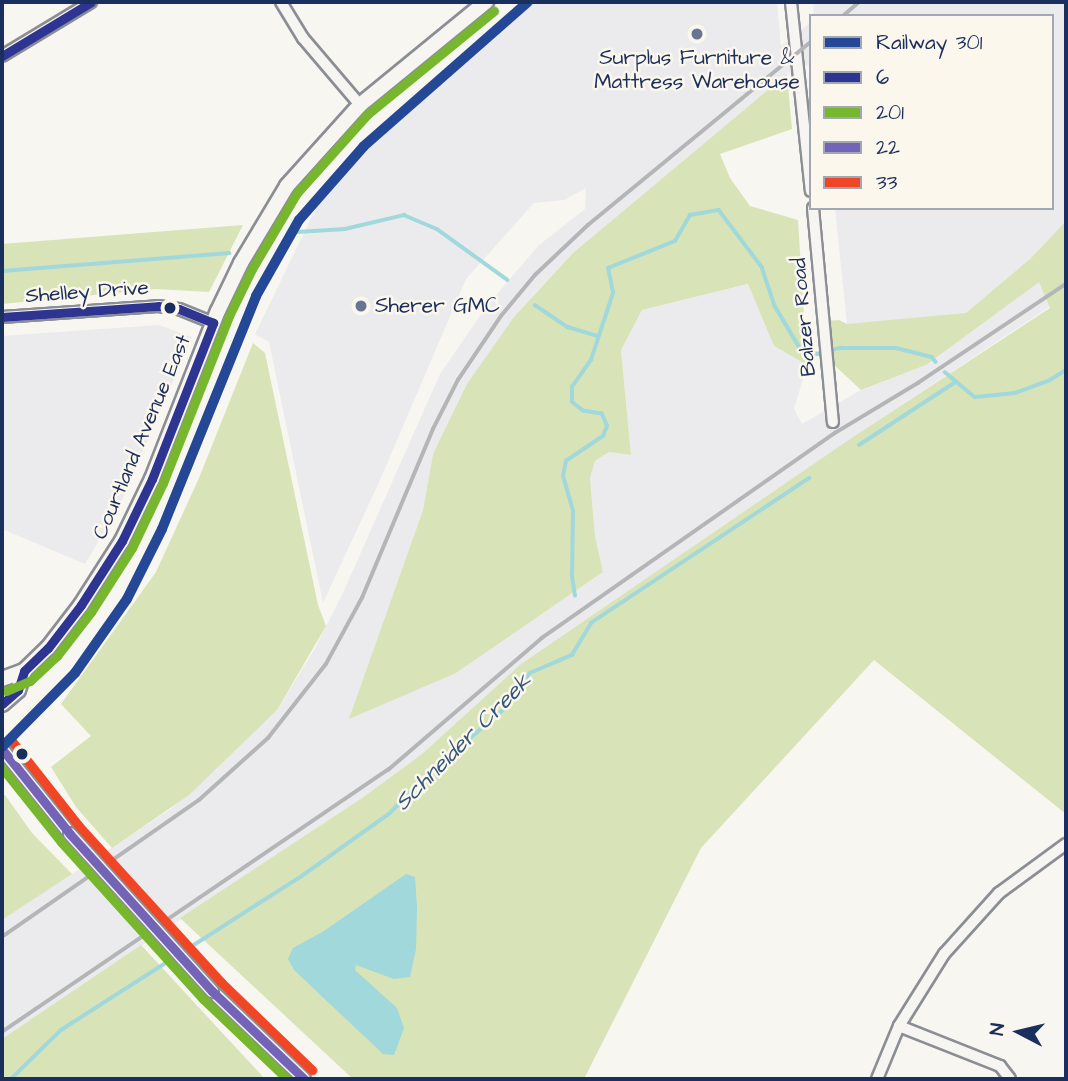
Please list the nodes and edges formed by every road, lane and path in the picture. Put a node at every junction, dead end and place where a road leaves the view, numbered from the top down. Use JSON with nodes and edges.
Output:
{"nodes":[{"id":1,"x":91,"y":2,"type":"edge"},
{"id":2,"x":281,"y":2,"type":"edge"},
{"id":3,"x":486,"y":2,"type":"edge"},
{"id":4,"x":791,"y":2,"type":"edge"},
{"id":5,"x":2,"y":56,"type":"edge"},
{"id":6,"x":360,"y":105,"type":"junction"},
{"id":7,"x":809,"y":172,"type":"edge"},
{"id":8,"x":813,"y":210,"type":"edge"},
{"id":9,"x":2,"y":317,"type":"edge"},
{"id":10,"x":214,"y":323,"type":"junction"},
{"id":11,"x":833,"y":422,"type":"dead end"},
{"id":12,"x":24,"y":671,"type":"junction"},
{"id":13,"x":2,"y":679,"type":"edge"},
{"id":14,"x":2,"y":704,"type":"edge"},
{"id":15,"x":2,"y":750,"type":"edge"},
{"id":16,"x":1066,"y":844,"type":"edge"},
{"id":17,"x":899,"y":1026,"type":"junction"},
{"id":18,"x":299,"y":1078,"type":"edge"},
{"id":19,"x":877,"y":1079,"type":"edge"},
{"id":20,"x":1010,"y":1079,"type":"edge"}],
"edges":[{"from":1,"to":5,"type":"street"},
{"from":2,"to":6,"type":"street"},
{"from":3,"to":6,"type":"main road","name":"Courtland Avenue East"},
{"from":4,"to":7,"type":"street"},
{"from":6,"to":10,"type":"main road","name":"Courtland Avenue East"},
{"from":8,"to":11,"type":"street","name":"Balzer Road"},
{"from":9,"to":10,"type":"street","name":"Shelley Drive"},
{"from":10,"to":12,"type":"main road","name":"Courtland Avenue East"},
{"from":12,"to":13,"type":"main road","name":"Courtland Avenue East"},
{"from":12,"to":14,"type":"main road","name":"Courtland Avenue East"},
{"from":15,"to":18,"type":"street","bridge":true},
{"from":16,"to":17,"type":"street"},
{"from":17,"to":19,"type":"street"},
{"from":17,"to":20,"type":"street"}]}
